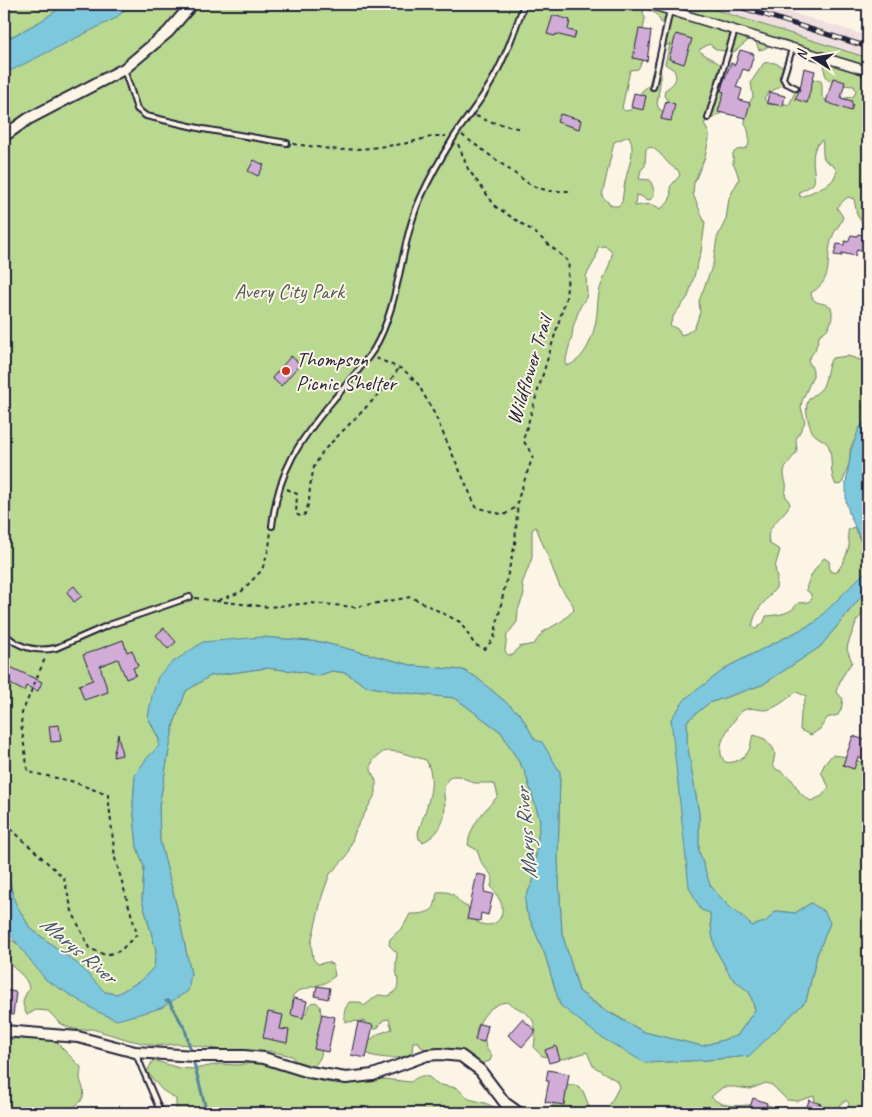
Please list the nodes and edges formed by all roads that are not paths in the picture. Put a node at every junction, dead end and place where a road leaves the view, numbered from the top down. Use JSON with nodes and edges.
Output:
{"nodes":[{"id":1,"x":192,"y":4,"type":"edge"},
{"id":2,"x":524,"y":4,"type":"edge"},
{"id":3,"x":649,"y":4,"type":"edge"},
{"id":4,"x":670,"y":10,"type":"junction"},
{"id":5,"x":735,"y":30,"type":"junction"},
{"id":6,"x":792,"y":47,"type":"junction"},
{"id":7,"x":124,"y":69,"type":"junction"},
{"id":8,"x":868,"y":71,"type":"edge"},
{"id":9,"x":653,"y":87,"type":"dead end"},
{"id":10,"x":796,"y":88,"type":"dead end"},
{"id":11,"x":708,"y":118,"type":"dead end"},
{"id":12,"x":4,"y":136,"type":"edge"},
{"id":13,"x":288,"y":143,"type":"road end"},
{"id":14,"x":272,"y":526,"type":"road end"},
{"id":15,"x":190,"y":597,"type":"road end"},
{"id":16,"x":4,"y":633,"type":"edge"},
{"id":17,"x":4,"y":1030,"type":"edge"},
{"id":18,"x":135,"y":1052,"type":"junction"},
{"id":19,"x":161,"y":1113,"type":"edge"},
{"id":20,"x":519,"y":1113,"type":"edge"}],
"edges":[{"from":1,"to":7,"type":"street"},
{"from":2,"to":14,"type":"lane"},
{"from":3,"to":4,"type":"street"},
{"from":4,"to":5,"type":"street"},
{"from":4,"to":9,"type":"lane"},
{"from":5,"to":6,"type":"street"},
{"from":5,"to":11,"type":"lane"},
{"from":6,"to":8,"type":"street"},
{"from":6,"to":10,"type":"lane"},
{"from":7,"to":12,"type":"street"},
{"from":7,"to":13,"type":"lane"},
{"from":15,"to":16,"type":"lane"},
{"from":17,"to":18,"type":"street"},
{"from":18,"to":19,"type":"lane"},
{"from":18,"to":20,"type":"street"}]}
